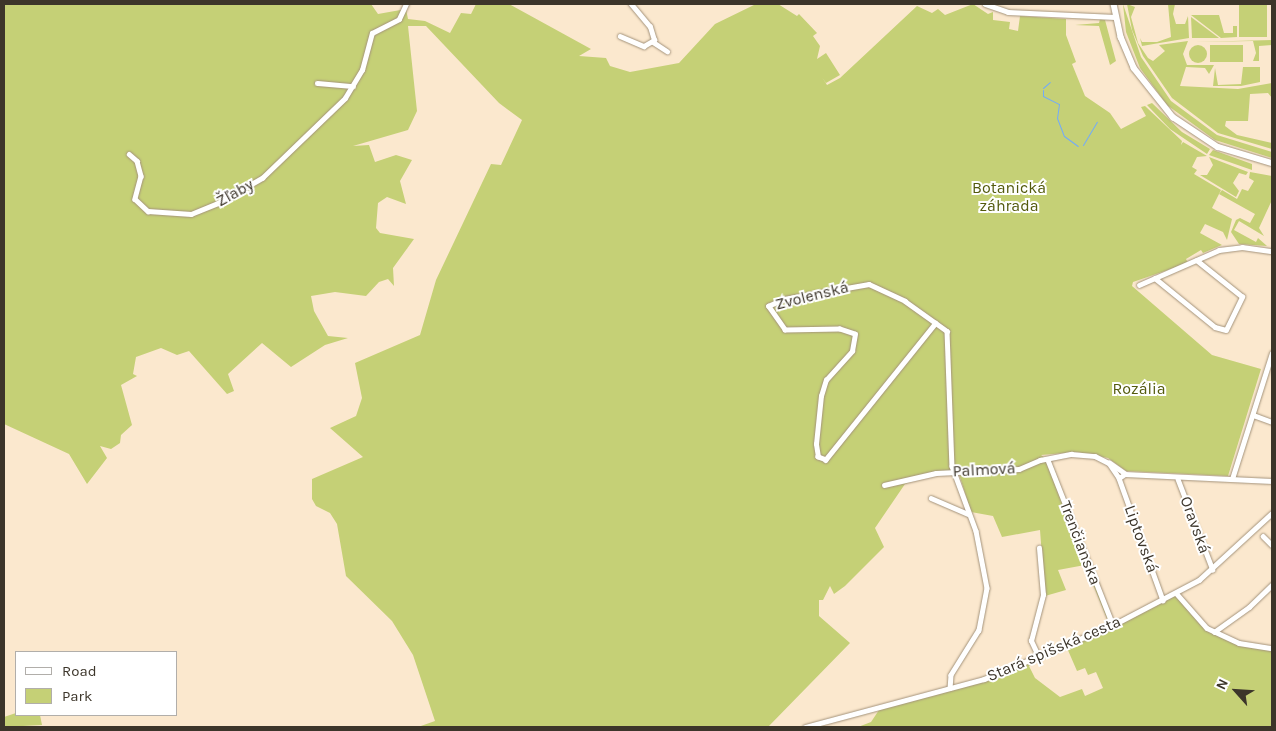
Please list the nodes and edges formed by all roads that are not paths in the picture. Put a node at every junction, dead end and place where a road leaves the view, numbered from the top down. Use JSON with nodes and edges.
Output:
{"nodes":[{"id":1,"x":406,"y":4,"type":"edge"},
{"id":2,"x":631,"y":4,"type":"edge"},
{"id":3,"x":985,"y":4,"type":"edge"},
{"id":4,"x":1000,"y":4,"type":"edge"},
{"id":5,"x":1114,"y":4,"type":"edge"},
{"id":6,"x":1000,"y":10,"type":"junction"},
{"id":7,"x":1115,"y":17,"type":"junction"},
{"id":8,"x":620,"y":36,"type":"dead end"},
{"id":9,"x":653,"y":42,"type":"junction"},
{"id":10,"x":666,"y":50,"type":"dead end"},
{"id":11,"x":317,"y":83,"type":"dead end"},
{"id":12,"x":353,"y":86,"type":"junction"},
{"id":13,"x":129,"y":154,"type":"dead end"},
{"id":14,"x":1272,"y":163,"type":"edge"},
{"id":15,"x":1272,"y":251,"type":"edge"},
{"id":16,"x":1197,"y":261,"type":"junction"},
{"id":17,"x":1155,"y":278,"type":"junction"},
{"id":18,"x":1139,"y":285,"type":"dead end"},
{"id":19,"x":936,"y":323,"type":"junction"},
{"id":20,"x":1272,"y":352,"type":"edge"},
{"id":21,"x":1270,"y":365,"type":"edge"},
{"id":22,"x":1253,"y":415,"type":"junction"},
{"id":23,"x":1272,"y":422,"type":"edge"},
{"id":24,"x":1048,"y":460,"type":"junction"},
{"id":25,"x":1109,"y":463,"type":"junction"},
{"id":26,"x":952,"y":472,"type":"junction"},
{"id":27,"x":1125,"y":474,"type":"junction"},
{"id":28,"x":1119,"y":478,"type":"junction"},
{"id":29,"x":1178,"y":479,"type":"junction"},
{"id":30,"x":1232,"y":480,"type":"junction"},
{"id":31,"x":1272,"y":481,"type":"edge"},
{"id":32,"x":884,"y":484,"type":"dead end"},
{"id":33,"x":931,"y":498,"type":"dead end"},
{"id":34,"x":1272,"y":513,"type":"edge"},
{"id":35,"x":968,"y":514,"type":"junction"},
{"id":36,"x":1263,"y":536,"type":"dead end"},
{"id":37,"x":1272,"y":544,"type":"edge"},
{"id":38,"x":1039,"y":548,"type":"dead end"},
{"id":39,"x":1213,"y":570,"type":"junction"},
{"id":40,"x":1272,"y":585,"type":"edge"},
{"id":41,"x":1176,"y":594,"type":"junction"},
{"id":42,"x":1163,"y":600,"type":"junction"},
{"id":43,"x":1113,"y":625,"type":"junction"},
{"id":44,"x":1214,"y":632,"type":"junction"},
{"id":45,"x":1272,"y":648,"type":"edge"},
{"id":46,"x":1039,"y":658,"type":"junction"},
{"id":47,"x":950,"y":688,"type":"junction"},
{"id":48,"x":805,"y":727,"type":"edge"}],
"edges":[{"from":1,"to":12,"type":"street","name":"Žľaby"},
{"from":2,"to":9,"type":"street"},
{"from":3,"to":6,"type":"street"},
{"from":4,"to":6,"type":"street"},
{"from":5,"to":7,"type":"street"},
{"from":6,"to":7,"type":"street"},
{"from":7,"to":14,"type":"street"},
{"from":8,"to":9,"type":"street"},
{"from":9,"to":10,"type":"street"},
{"from":11,"to":12,"type":"street"},
{"from":12,"to":13,"type":"street","name":"Žľaby"},
{"from":15,"to":16,"type":"street"},
{"from":16,"to":17,"type":"street"},
{"from":16,"to":17,"type":"street"},
{"from":17,"to":18,"type":"street"},
{"from":19,"to":19,"type":"street","name":"Zvolenská"},
{"from":19,"to":26,"type":"street","name":"Zvolenská"},
{"from":20,"to":21,"type":"street"},
{"from":21,"to":22,"type":"street"},
{"from":22,"to":23,"type":"street"},
{"from":22,"to":30,"type":"street"},
{"from":24,"to":25,"type":"street","name":"Palmová"},
{"from":24,"to":26,"type":"street","name":"Palmová"},
{"from":24,"to":43,"type":"street","name":"Trenčianska"},
{"from":25,"to":27,"type":"street","name":"Palmová"},
{"from":25,"to":28,"type":"street"},
{"from":26,"to":32,"type":"street","name":"Palmová"},
{"from":26,"to":35,"type":"street","name":"Zvolenská"},
{"from":27,"to":28,"type":"street"},
{"from":27,"to":29,"type":"street","name":"Palmová"},
{"from":28,"to":42,"type":"street","name":"Liptovská"},
{"from":29,"to":30,"type":"street","name":"Palmová"},
{"from":29,"to":39,"type":"street","name":"Oravská"},
{"from":30,"to":31,"type":"street","name":"Palmová"},
{"from":33,"to":35,"type":"street"},
{"from":34,"to":39,"type":"street","name":"Stará spišská cesta"},
{"from":35,"to":47,"type":"street","name":"Zvolenská"},
{"from":36,"to":37,"type":"street"},
{"from":38,"to":46,"type":"street"},
{"from":39,"to":41,"type":"street","name":"Stará spišská cesta"},
{"from":40,"to":44,"type":"street"},
{"from":41,"to":42,"type":"street","name":"Stará spišská cesta"},
{"from":41,"to":44,"type":"street"},
{"from":42,"to":43,"type":"street","name":"Stará spišská cesta"},
{"from":43,"to":46,"type":"street","name":"Stará spišská cesta"},
{"from":44,"to":45,"type":"street"},
{"from":46,"to":47,"type":"street","name":"Stará spišská cesta"},
{"from":47,"to":48,"type":"street","name":"Stará spišská cesta"}]}
